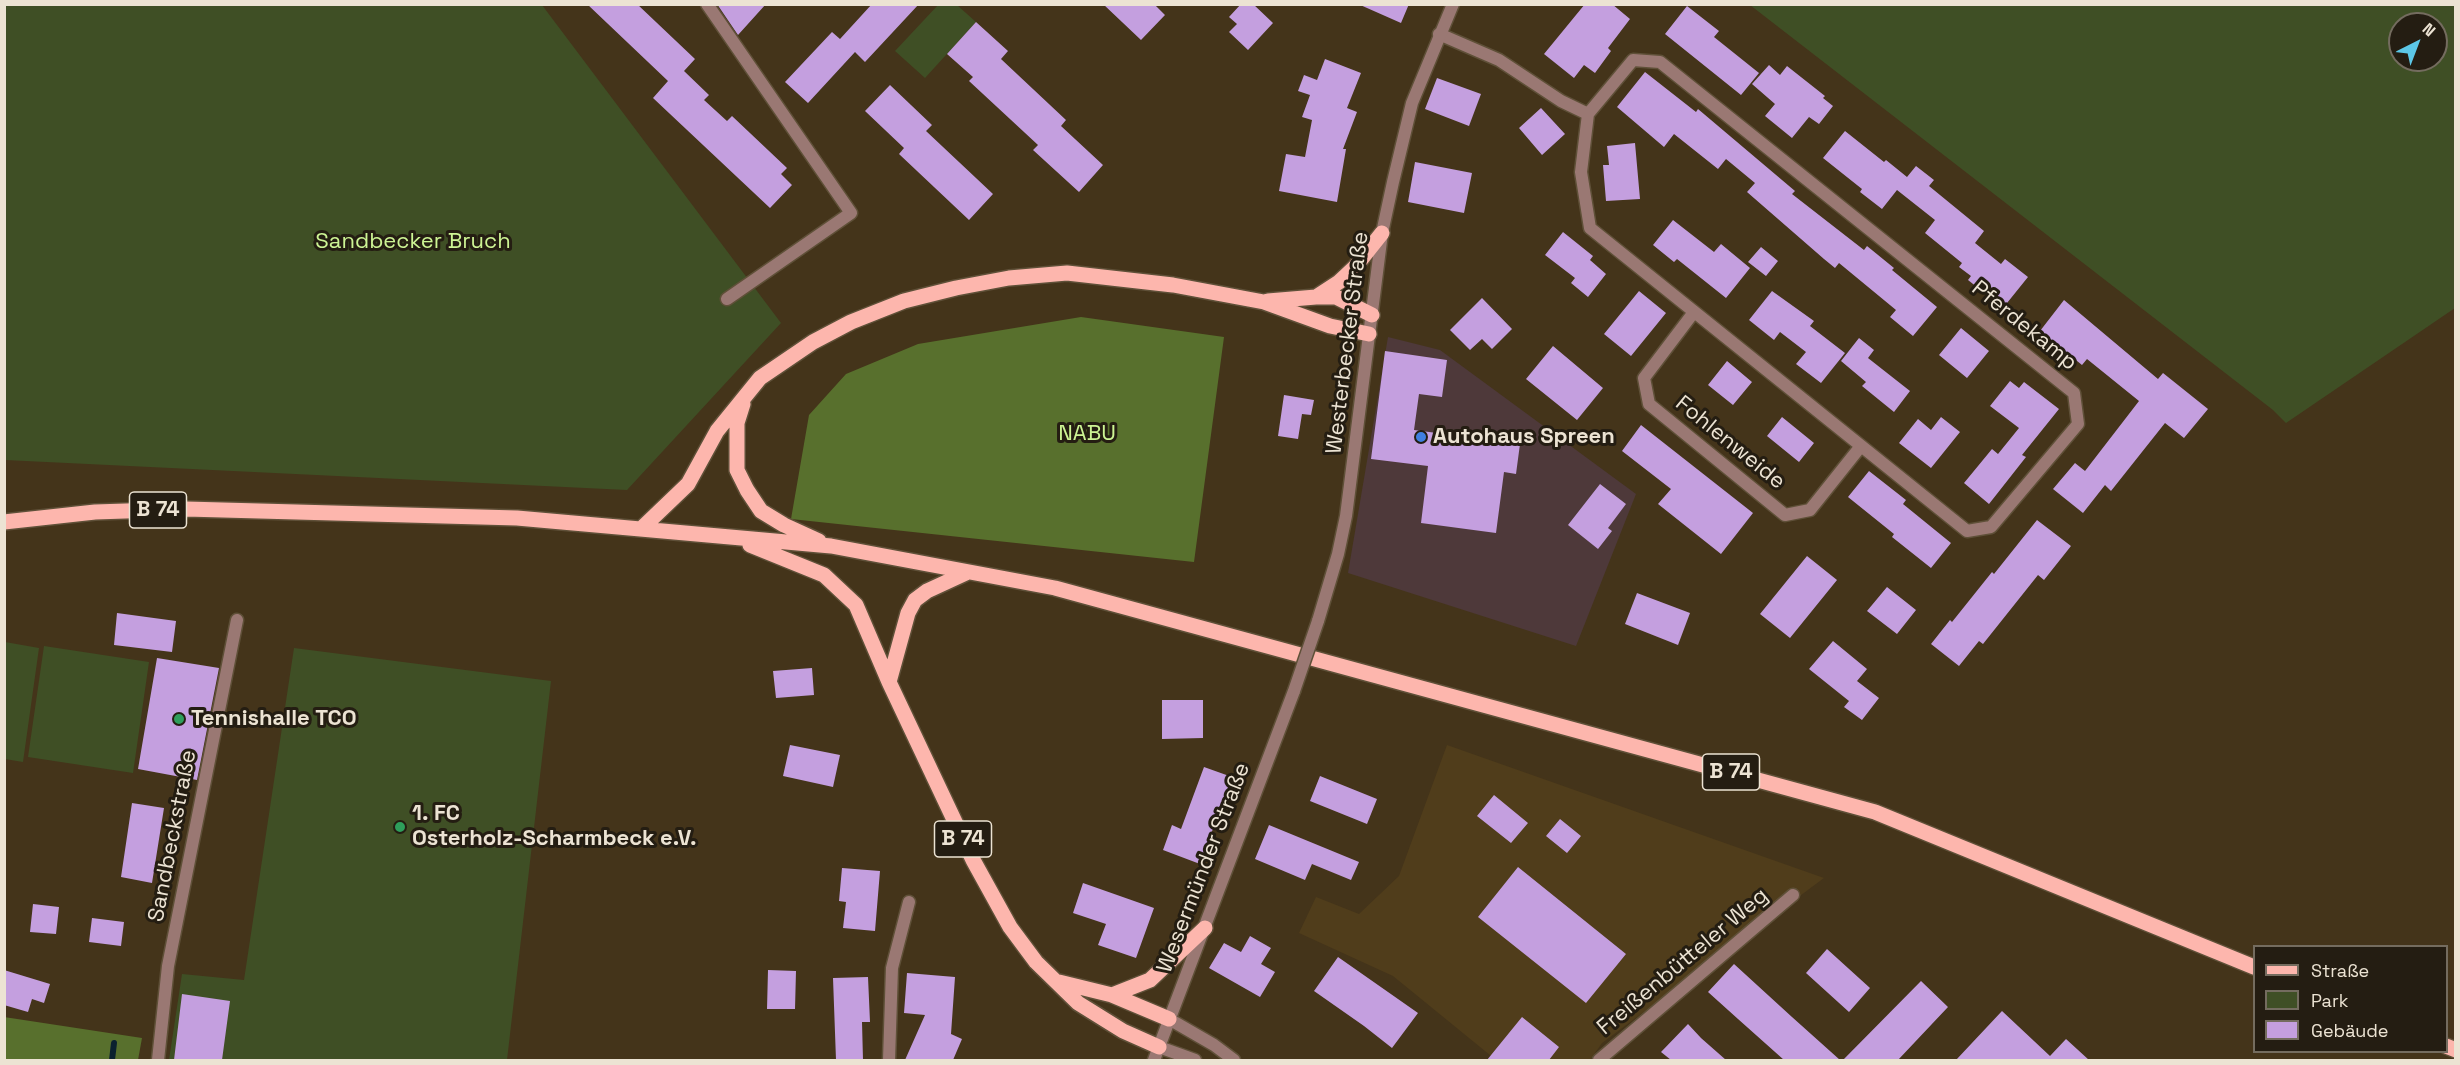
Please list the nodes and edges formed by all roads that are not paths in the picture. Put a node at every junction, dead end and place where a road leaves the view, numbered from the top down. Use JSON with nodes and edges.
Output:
{"nodes":[{"id":1,"x":707,"y":4,"type":"edge"},
{"id":2,"x":1453,"y":4,"type":"edge"},
{"id":3,"x":1439,"y":34,"type":"junction"},
{"id":4,"x":1588,"y":114,"type":"junction"},
{"id":5,"x":1383,"y":233,"type":"junction"},
{"id":6,"x":1317,"y":297,"type":"junction"},
{"id":7,"x":727,"y":299,"type":"dead end"},
{"id":8,"x":1264,"y":302,"type":"junction"},
{"id":9,"x":1694,"y":312,"type":"junction"},
{"id":10,"x":1372,"y":315,"type":"junction"},
{"id":11,"x":1369,"y":334,"type":"junction"},
{"id":12,"x":744,"y":398,"type":"junction"},
{"id":13,"x":1861,"y":446,"type":"junction"},
{"id":14,"x":4,"y":522,"type":"edge"},
{"id":15,"x":641,"y":529,"type":"junction"},
{"id":16,"x":730,"y":537,"type":"junction"},
{"id":17,"x":831,"y":546,"type":"junction"},
{"id":18,"x":966,"y":573,"type":"junction"},
{"id":19,"x":237,"y":620,"type":"dead end"},
{"id":20,"x":889,"y":682,"type":"junction"},
{"id":21,"x":1294,"y":691,"type":"joint"},
{"id":22,"x":1793,"y":895,"type":"dead end"},
{"id":23,"x":909,"y":902,"type":"dead end"},
{"id":24,"x":1205,"y":928,"type":"junction"},
{"id":25,"x":2253,"y":967,"type":"edge"},
{"id":26,"x":1059,"y":982,"type":"junction"},
{"id":27,"x":1112,"y":995,"type":"junction"},
{"id":28,"x":1169,"y":1019,"type":"junction"},
{"id":29,"x":1157,"y":1054,"type":"edge"},
{"id":30,"x":158,"y":1060,"type":"edge"},
{"id":31,"x":889,"y":1060,"type":"edge"},
{"id":32,"x":1195,"y":1060,"type":"edge"},
{"id":33,"x":1234,"y":1060,"type":"edge"},
{"id":34,"x":1599,"y":1060,"type":"edge"}],
"edges":[{"from":1,"to":7,"type":"street"},
{"from":2,"to":3,"type":"street","name":"Westerbecker Straße"},
{"from":3,"to":4,"type":"street"},
{"from":3,"to":5,"type":"street","name":"Westerbecker Straße"},
{"from":4,"to":9,"type":"street","name":"Pferdekamp"},
{"from":4,"to":13,"type":"street","name":"Pferdekamp"},
{"from":5,"to":6,"type":"main road"},
{"from":5,"to":10,"type":"street","name":"Westerbecker Straße"},
{"from":6,"to":8,"type":"main road"},
{"from":6,"to":10,"type":"main road"},
{"from":8,"to":11,"type":"main road"},
{"from":8,"to":12,"type":"main road"},
{"from":9,"to":13,"type":"street","name":"Pferdekamp"},
{"from":9,"to":13,"type":"street","name":"Fohlenweide"},
{"from":10,"to":11,"type":"street","name":"Westerbecker Straße"},
{"from":11,"to":21,"type":"street","name":"Westerbecker Straße","bridge":true},
{"from":12,"to":15,"type":"main road"},
{"from":12,"to":17,"type":"main road"},
{"from":14,"to":15,"type":"main road","number":"B 74"},
{"from":15,"to":16,"type":"main road","number":"B 74"},
{"from":16,"to":17,"type":"main road","number":"B 74"},
{"from":16,"to":20,"type":"main road"},
{"from":17,"to":18,"type":"main road","number":"B 74"},
{"from":18,"to":20,"type":"main road"},
{"from":18,"to":25,"type":"main road","number":"B 74"},
{"from":19,"to":30,"type":"street","name":"Sandbeckstraße"},
{"from":20,"to":26,"type":"main road","number":"B 74"},
{"from":21,"to":24,"type":"street","name":"Wesermünder Straße"},
{"from":22,"to":34,"type":"street","name":"Freißenbütteler Weg"},
{"from":23,"to":31,"type":"street"},
{"from":24,"to":27,"type":"main road"},
{"from":24,"to":28,"type":"street","name":"Wesermünder Straße"},
{"from":26,"to":27,"type":"main road","number":"B 74"},
{"from":26,"to":29,"type":"main road"},
{"from":27,"to":28,"type":"main road","number":"B 74"},
{"from":28,"to":29,"type":"street","name":"Wesermünder Straße"},
{"from":28,"to":33,"type":"street"},
{"from":29,"to":32,"type":"street"}]}
